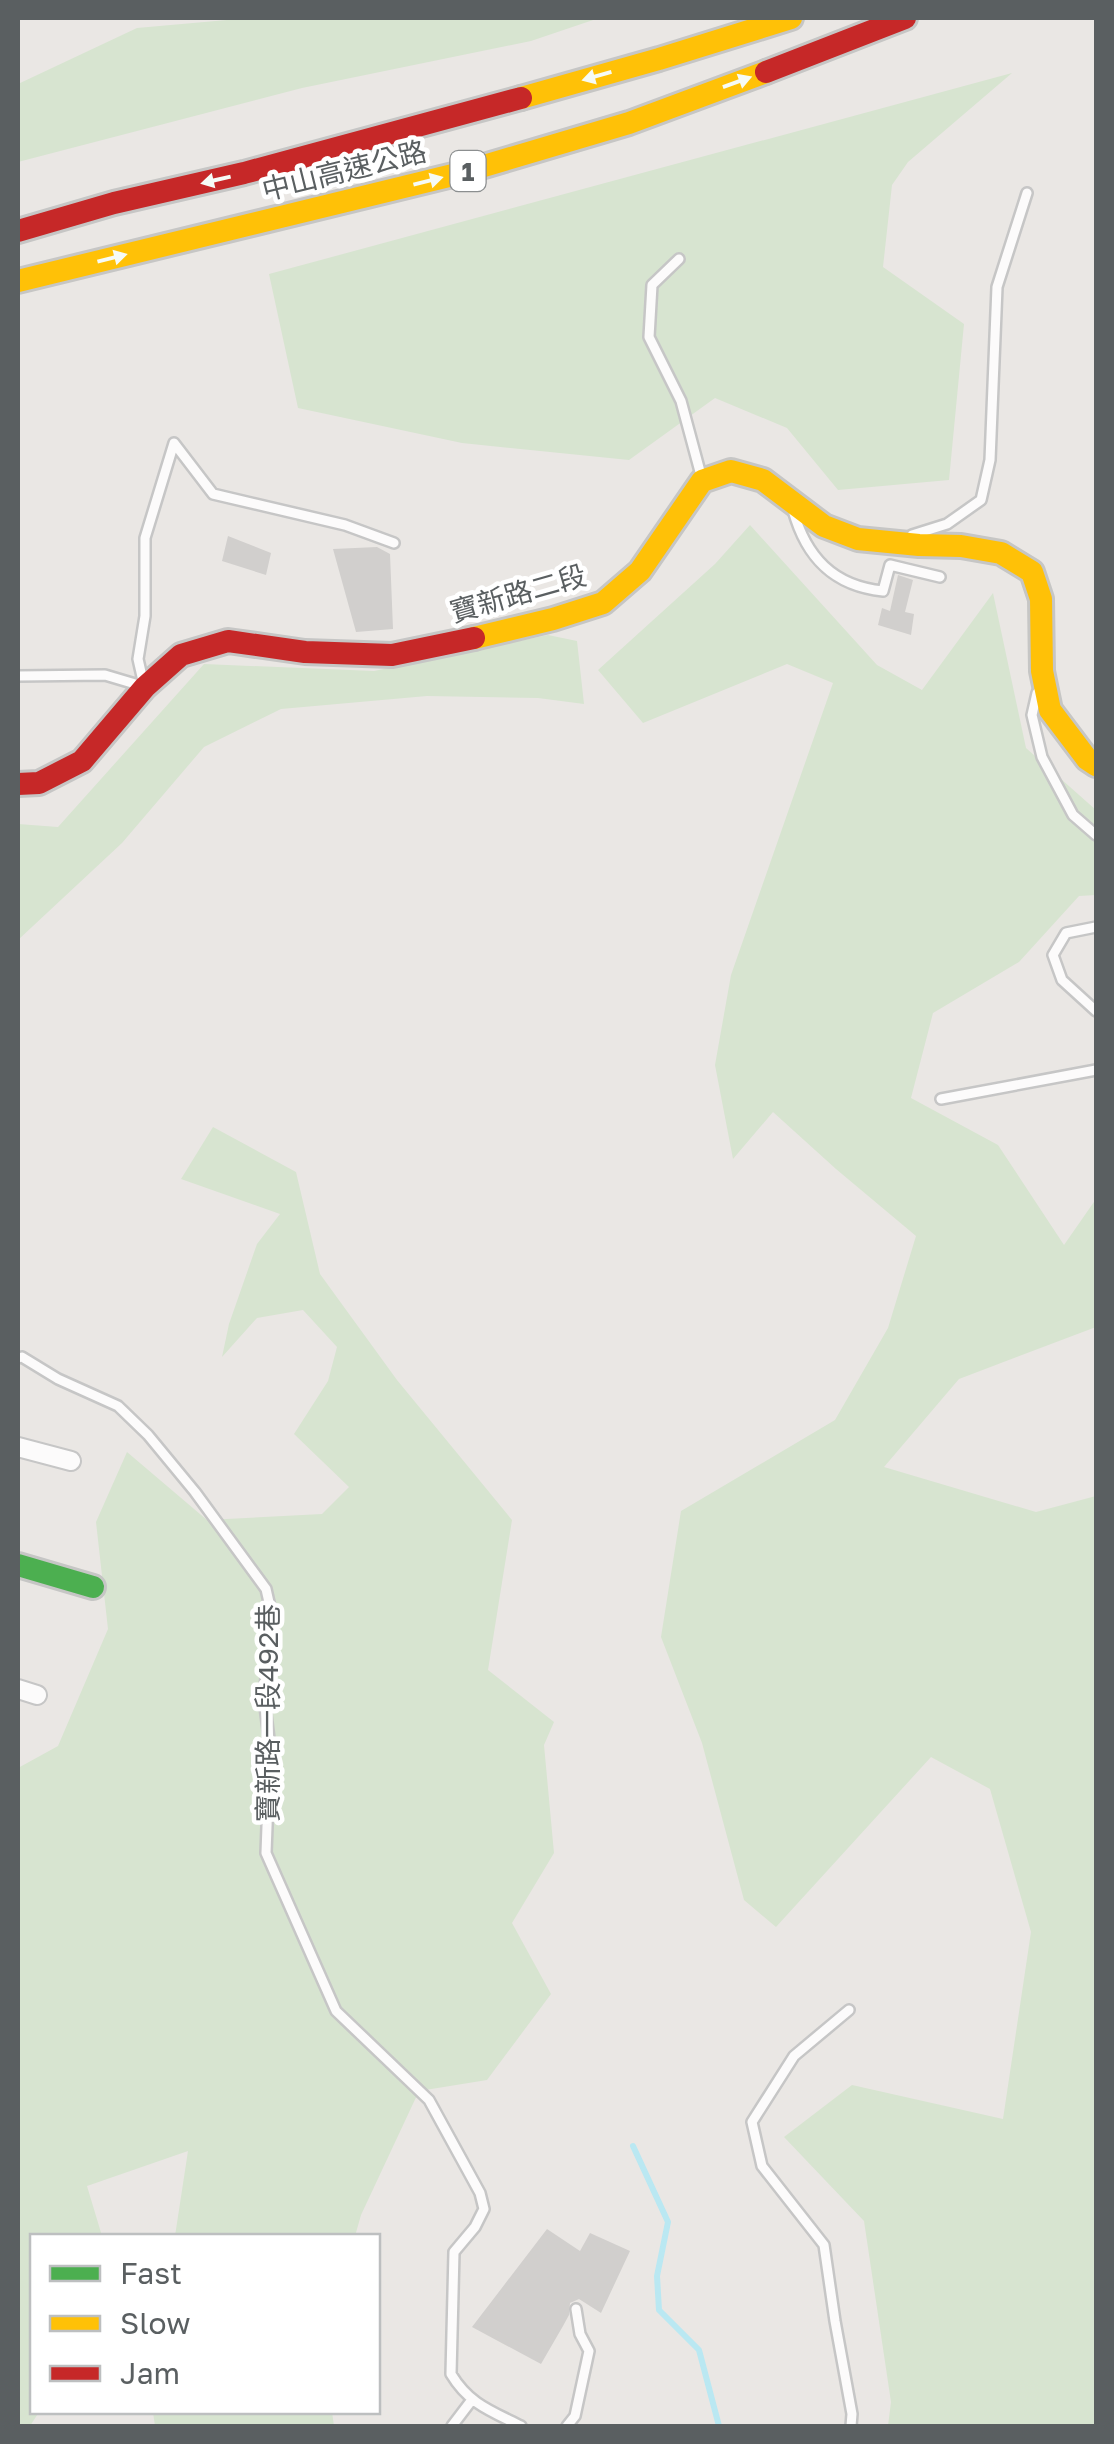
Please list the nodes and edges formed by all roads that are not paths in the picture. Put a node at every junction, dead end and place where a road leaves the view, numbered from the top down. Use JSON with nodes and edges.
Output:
{"nodes":[{"id":1,"x":791,"y":18,"type":"edge"},
{"id":2,"x":905,"y":18,"type":"edge"},
{"id":3,"x":1027,"y":193,"type":"dead end"},
{"id":4,"x":18,"y":231,"type":"edge"},
{"id":5,"x":679,"y":259,"type":"dead end"},
{"id":6,"x":18,"y":281,"type":"edge"},
{"id":7,"x":702,"y":482,"type":"junction"},
{"id":8,"x":791,"y":503,"type":"junction"},
{"id":9,"x":890,"y":542,"type":"junction"},
{"id":10,"x":394,"y":544,"type":"dead end"},
{"id":11,"x":940,"y":577,"type":"dead end"},
{"id":12,"x":1042,"y":671,"type":"junction"},
{"id":13,"x":18,"y":676,"type":"edge"},
{"id":14,"x":145,"y":687,"type":"junction"},
{"id":15,"x":1096,"y":766,"type":"edge"},
{"id":16,"x":18,"y":784,"type":"edge"},
{"id":17,"x":1096,"y":834,"type":"edge"},
{"id":18,"x":1096,"y":928,"type":"edge"},
{"id":19,"x":1096,"y":1010,"type":"edge"},
{"id":20,"x":1096,"y":1070,"type":"edge"},
{"id":21,"x":942,"y":1099,"type":"dead end"},
{"id":22,"x":18,"y":1358,"type":"edge"},
{"id":23,"x":18,"y":1447,"type":"edge"},
{"id":24,"x":70,"y":1462,"type":"dead end"},
{"id":25,"x":18,"y":1565,"type":"edge"},
{"id":26,"x":93,"y":1587,"type":"dead end"},
{"id":27,"x":18,"y":1690,"type":"edge"},
{"id":28,"x":37,"y":1695,"type":"dead end"},
{"id":29,"x":850,"y":2010,"type":"dead end"},
{"id":30,"x":576,"y":2309,"type":"dead end"},
{"id":31,"x":471,"y":2401,"type":"junction"},
{"id":32,"x":452,"y":2426,"type":"edge"},
{"id":33,"x":520,"y":2426,"type":"edge"},
{"id":34,"x":568,"y":2426,"type":"edge"},
{"id":35,"x":851,"y":2426,"type":"edge"}],
"edges":[{"from":1,"to":4,"type":"main road","name":"中山高速公路","number":"1","one_way":true},
{"from":6,"to":2,"type":"main road","name":"中山高速公路","number":"1","one_way":true},
{"from":3,"to":9,"type":"lane"},
{"from":5,"to":7,"type":"lane"},
{"from":7,"to":8,"type":"main road"},
{"from":7,"to":14,"type":"main road","name":"寶新路二段"},
{"from":8,"to":9,"type":"main road"},
{"from":8,"to":11,"type":"lane"},
{"from":9,"to":12,"type":"main road"},
{"from":10,"to":14,"type":"lane"},
{"from":12,"to":15,"type":"main road"},
{"from":12,"to":17,"type":"lane"},
{"from":13,"to":14,"type":"lane"},
{"from":14,"to":16,"type":"main road","name":"寶新路二段"},
{"from":18,"to":19,"type":"lane"},
{"from":20,"to":21,"type":"lane"},
{"from":22,"to":31,"type":"lane","name":"寶新路一段492巷"},
{"from":23,"to":24,"type":"street"},
{"from":25,"to":26,"type":"main road"},
{"from":27,"to":28,"type":"street"},
{"from":29,"to":35,"type":"lane"},
{"from":30,"to":34,"type":"lane"},
{"from":31,"to":32,"type":"lane"},
{"from":31,"to":33,"type":"lane"}]}
